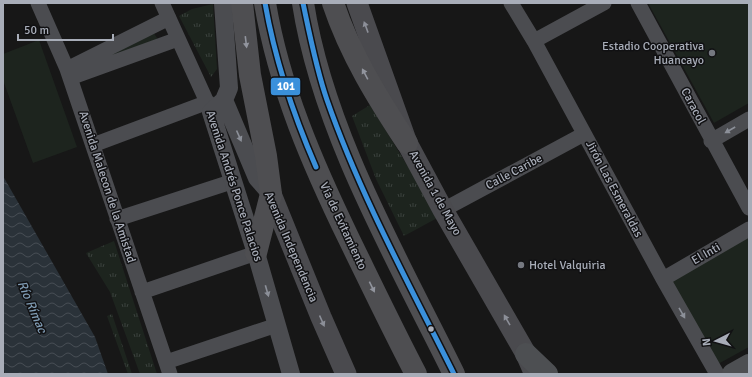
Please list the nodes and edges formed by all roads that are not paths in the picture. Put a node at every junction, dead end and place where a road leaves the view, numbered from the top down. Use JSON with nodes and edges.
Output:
{"nodes":[{"id":1,"x":38,"y":3,"type":"edge"},
{"id":2,"x":162,"y":3,"type":"edge"},
{"id":3,"x":222,"y":3,"type":"edge"},
{"id":4,"x":242,"y":3,"type":"edge"},
{"id":5,"x":265,"y":3,"type":"edge"},
{"id":6,"x":303,"y":3,"type":"edge"},
{"id":7,"x":333,"y":3,"type":"edge"},
{"id":8,"x":357,"y":3,"type":"edge"},
{"id":9,"x":512,"y":3,"type":"edge"},
{"id":10,"x":604,"y":3,"type":"edge"},
{"id":11,"x":638,"y":3,"type":"edge"},
{"id":12,"x":169,"y":18,"type":"junction"},
{"id":13,"x":178,"y":39,"type":"junction"},
{"id":14,"x":534,"y":41,"type":"junction"},
{"id":15,"x":69,"y":74,"type":"junction"},
{"id":16,"x":214,"y":105,"type":"junction"},
{"id":17,"x":749,"y":119,"type":"edge"},
{"id":18,"x":584,"y":134,"type":"junction"},
{"id":19,"x":712,"y":140,"type":"junction"},
{"id":20,"x":408,"y":143,"type":"junction"},
{"id":21,"x":93,"y":145,"type":"junction"},
{"id":22,"x":234,"y":181,"type":"junction"},
{"id":23,"x":271,"y":194,"type":"junction"},
{"id":24,"x":749,"y":208,"type":"edge"},
{"id":25,"x":443,"y":210,"type":"junction"},
{"id":26,"x":117,"y":219,"type":"junction"},
{"id":27,"x":749,"y":229,"type":"edge"},
{"id":28,"x":256,"y":253,"type":"junction"},
{"id":29,"x":663,"y":279,"type":"junction"},
{"id":30,"x":142,"y":292,"type":"junction"},
{"id":31,"x":277,"y":325,"type":"junction"},
{"id":32,"x":526,"y":354,"type":"junction"},
{"id":33,"x":749,"y":366,"type":"edge"},
{"id":34,"x":168,"y":368,"type":"edge"},
{"id":35,"x":291,"y":374,"type":"edge"},
{"id":36,"x":346,"y":374,"type":"edge"},
{"id":37,"x":416,"y":374,"type":"edge"},
{"id":38,"x":454,"y":374,"type":"edge"},
{"id":39,"x":534,"y":374,"type":"edge"},
{"id":40,"x":547,"y":374,"type":"edge"},
{"id":41,"x":717,"y":374,"type":"edge"},
{"id":42,"x":733,"y":374,"type":"edge"}],
"edges":[{"from":1,"to":15,"type":"street","name":"Avenida Malecon de la Amistad"},
{"from":2,"to":12,"type":"street","name":"Avenida Andrés Ponce Palacios"},
{"from":3,"to":16,"type":"street"},
{"from":4,"to":23,"type":"highway","one_way":true},
{"from":5,"to":37,"type":"highway","name":"Vía de Evitamiento","one_way":true},
{"from":6,"to":38,"type":"highway"},
{"from":20,"to":7,"type":"highway","one_way":true},
{"from":20,"to":8,"type":"main road","name":"Avenida 1 de Mayo","one_way":true},
{"from":9,"to":14,"type":"street","name":"Jirón Las Esmeraldas"},
{"from":10,"to":14,"type":"street"},
{"from":11,"to":19,"type":"street","name":"Caracol"},
{"from":12,"to":13,"type":"street","name":"Avenida Andrés Ponce Palacios"},
{"from":12,"to":15,"type":"street"},
{"from":13,"to":15,"type":"street"},
{"from":13,"to":16,"type":"street","name":"Avenida Andrés Ponce Palacios"},
{"from":14,"to":18,"type":"street","name":"Jirón Las Esmeraldas"},
{"from":15,"to":21,"type":"street","name":"Avenida Malecon de la Amistad"},
{"from":16,"to":21,"type":"street"},
{"from":16,"to":22,"type":"street","name":"Avenida Andrés Ponce Palacios"},
{"from":16,"to":23,"type":"street","name":"Avenida Independencia","one_way":true},
{"from":17,"to":19,"type":"street","one_way":true},
{"from":18,"to":25,"type":"street","name":"Calle Caribe"},
{"from":18,"to":29,"type":"street","name":"Jirón Las Esmeraldas"},
{"from":19,"to":24,"type":"street","name":"Caracol"},
{"from":20,"to":25,"type":"main road","name":"Avenida 1 de Mayo"},
{"from":21,"to":26,"type":"street","name":"Avenida Malecon de la Amistad"},
{"from":22,"to":26,"type":"street"},
{"from":22,"to":28,"type":"street","name":"Avenida Andrés Ponce Palacios"},
{"from":23,"to":28,"type":"highway"},
{"from":23,"to":36,"type":"main road","name":"Avenida Independencia","one_way":true},
{"from":32,"to":25,"type":"main road","name":"Avenida 1 de Mayo","one_way":true},
{"from":26,"to":30,"type":"street","name":"Avenida Malecon de la Amistad"},
{"from":27,"to":29,"type":"street","name":"El Inti"},
{"from":28,"to":30,"type":"street"},
{"from":28,"to":31,"type":"street","name":"Avenida Andrés Ponce Palacios","one_way":true},
{"from":29,"to":41,"type":"street","name":"Jirón Las Esmeraldas","one_way":true},
{"from":30,"to":34,"type":"street","name":"Avenida Malecon de la Amistad"},
{"from":31,"to":34,"type":"street"},
{"from":31,"to":35,"type":"street","name":"Avenida Andrés Ponce Palacios"},
{"from":32,"to":39,"type":"main road","name":"Avenida 1 de Mayo"},
{"from":32,"to":40,"type":"main road"},
{"from":33,"to":42,"type":"main road"}]}
